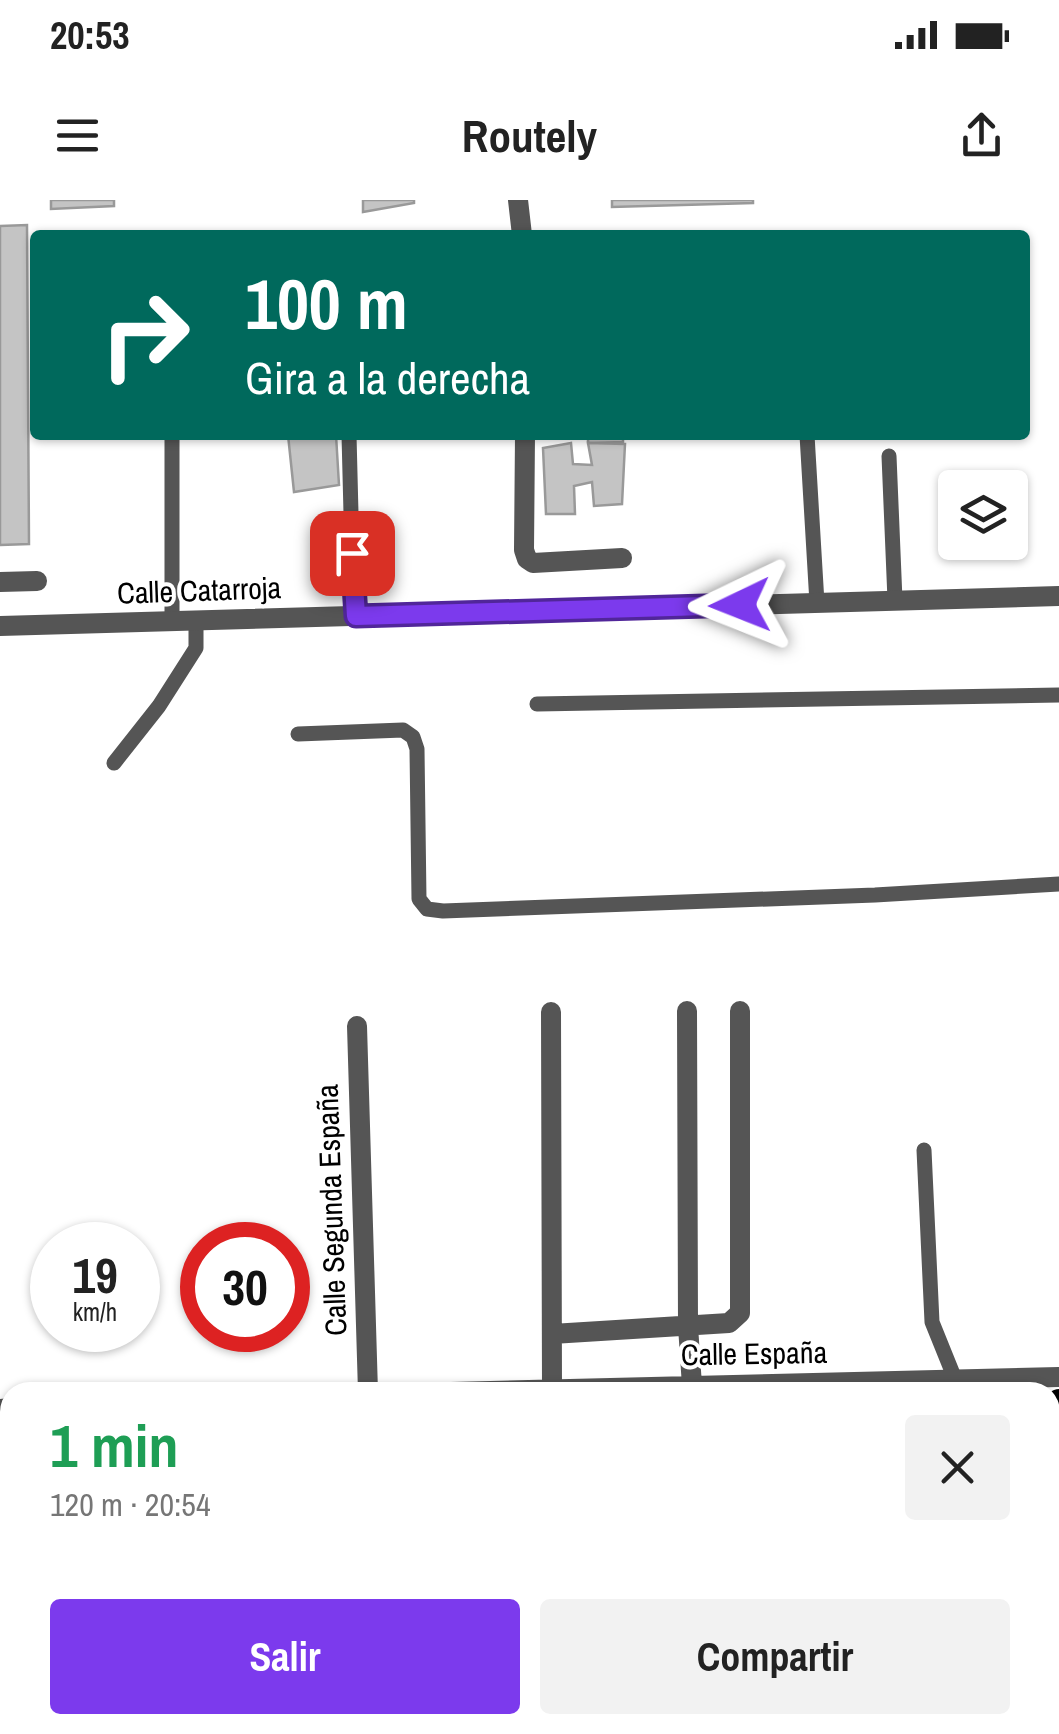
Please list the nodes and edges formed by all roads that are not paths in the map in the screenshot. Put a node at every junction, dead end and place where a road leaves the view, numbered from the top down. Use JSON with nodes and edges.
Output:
{"nodes":[{"id":1,"x":518,"y":200,"type":"edge"},
{"id":2,"x":521,"y":230,"type":"edge"},
{"id":3,"x":172,"y":440,"type":"edge"},
{"id":4,"x":349,"y":440,"type":"edge"},
{"id":5,"x":525,"y":440,"type":"edge"},
{"id":6,"x":807,"y":440,"type":"edge"},
{"id":7,"x":889,"y":456,"type":"dead end"},
{"id":8,"x":622,"y":558,"type":"dead end"},
{"id":9,"x":37,"y":580,"type":"dead end"},
{"id":10,"x":0,"y":582,"type":"edge"},
{"id":11,"x":1059,"y":596,"type":"edge"},
{"id":12,"x":896,"y":600,"type":"junction"},
{"id":13,"x":817,"y":602,"type":"junction"},
{"id":14,"x":356,"y":616,"type":"junction"},
{"id":15,"x":196,"y":621,"type":"junction"},
{"id":16,"x":172,"y":622,"type":"junction"},
{"id":17,"x":0,"y":626,"type":"edge"},
{"id":18,"x":1059,"y":696,"type":"edge"},
{"id":19,"x":538,"y":704,"type":"dead end"},
{"id":20,"x":298,"y":734,"type":"dead end"},
{"id":21,"x":114,"y":762,"type":"dead end"},
{"id":22,"x":1059,"y":884,"type":"edge"},
{"id":23,"x":740,"y":1011,"type":"dead end"},
{"id":24,"x":551,"y":1012,"type":"dead end"},
{"id":25,"x":687,"y":1012,"type":"dead end"},
{"id":26,"x":357,"y":1026,"type":"dead end"},
{"id":27,"x":924,"y":1150,"type":"dead end"},
{"id":28,"x":688,"y":1326,"type":"junction"},
{"id":29,"x":552,"y":1334,"type":"junction"},
{"id":30,"x":1059,"y":1377,"type":"edge"},
{"id":31,"x":955,"y":1379,"type":"junction"},
{"id":32,"x":368,"y":1382,"type":"edge"},
{"id":33,"x":540,"y":1382,"type":"edge"},
{"id":34,"x":692,"y":1382,"type":"edge"},
{"id":35,"x":842,"y":1382,"type":"edge"}],
"edges":[{"from":1,"to":2,"type":"street"},
{"from":3,"to":16,"type":"lane"},
{"from":4,"to":14,"type":"lane"},
{"from":5,"to":8,"type":"street"},
{"from":6,"to":13,"type":"lane"},
{"from":7,"to":12,"type":"lane"},
{"from":9,"to":10,"type":"street"},
{"from":11,"to":12,"type":"street","name":"Calle Catarroja"},
{"from":12,"to":13,"type":"street","name":"Calle Catarroja"},
{"from":13,"to":14,"type":"street","name":"Calle Catarroja"},
{"from":14,"to":15,"type":"street","name":"Calle Catarroja"},
{"from":15,"to":16,"type":"street","name":"Calle Catarroja"},
{"from":15,"to":21,"type":"lane"},
{"from":16,"to":17,"type":"street","name":"Calle Catarroja"},
{"from":18,"to":19,"type":"lane"},
{"from":20,"to":22,"type":"lane"},
{"from":23,"to":28,"type":"street"},
{"from":24,"to":29,"type":"street"},
{"from":25,"to":28,"type":"street"},
{"from":26,"to":32,"type":"street","name":"Calle Segunda España"},
{"from":27,"to":31,"type":"lane"},
{"from":28,"to":29,"type":"street"},
{"from":28,"to":34,"type":"street"},
{"from":29,"to":33,"type":"street"},
{"from":30,"to":31,"type":"street","name":"Calle España"},
{"from":31,"to":35,"type":"street","name":"Calle España"}]}
